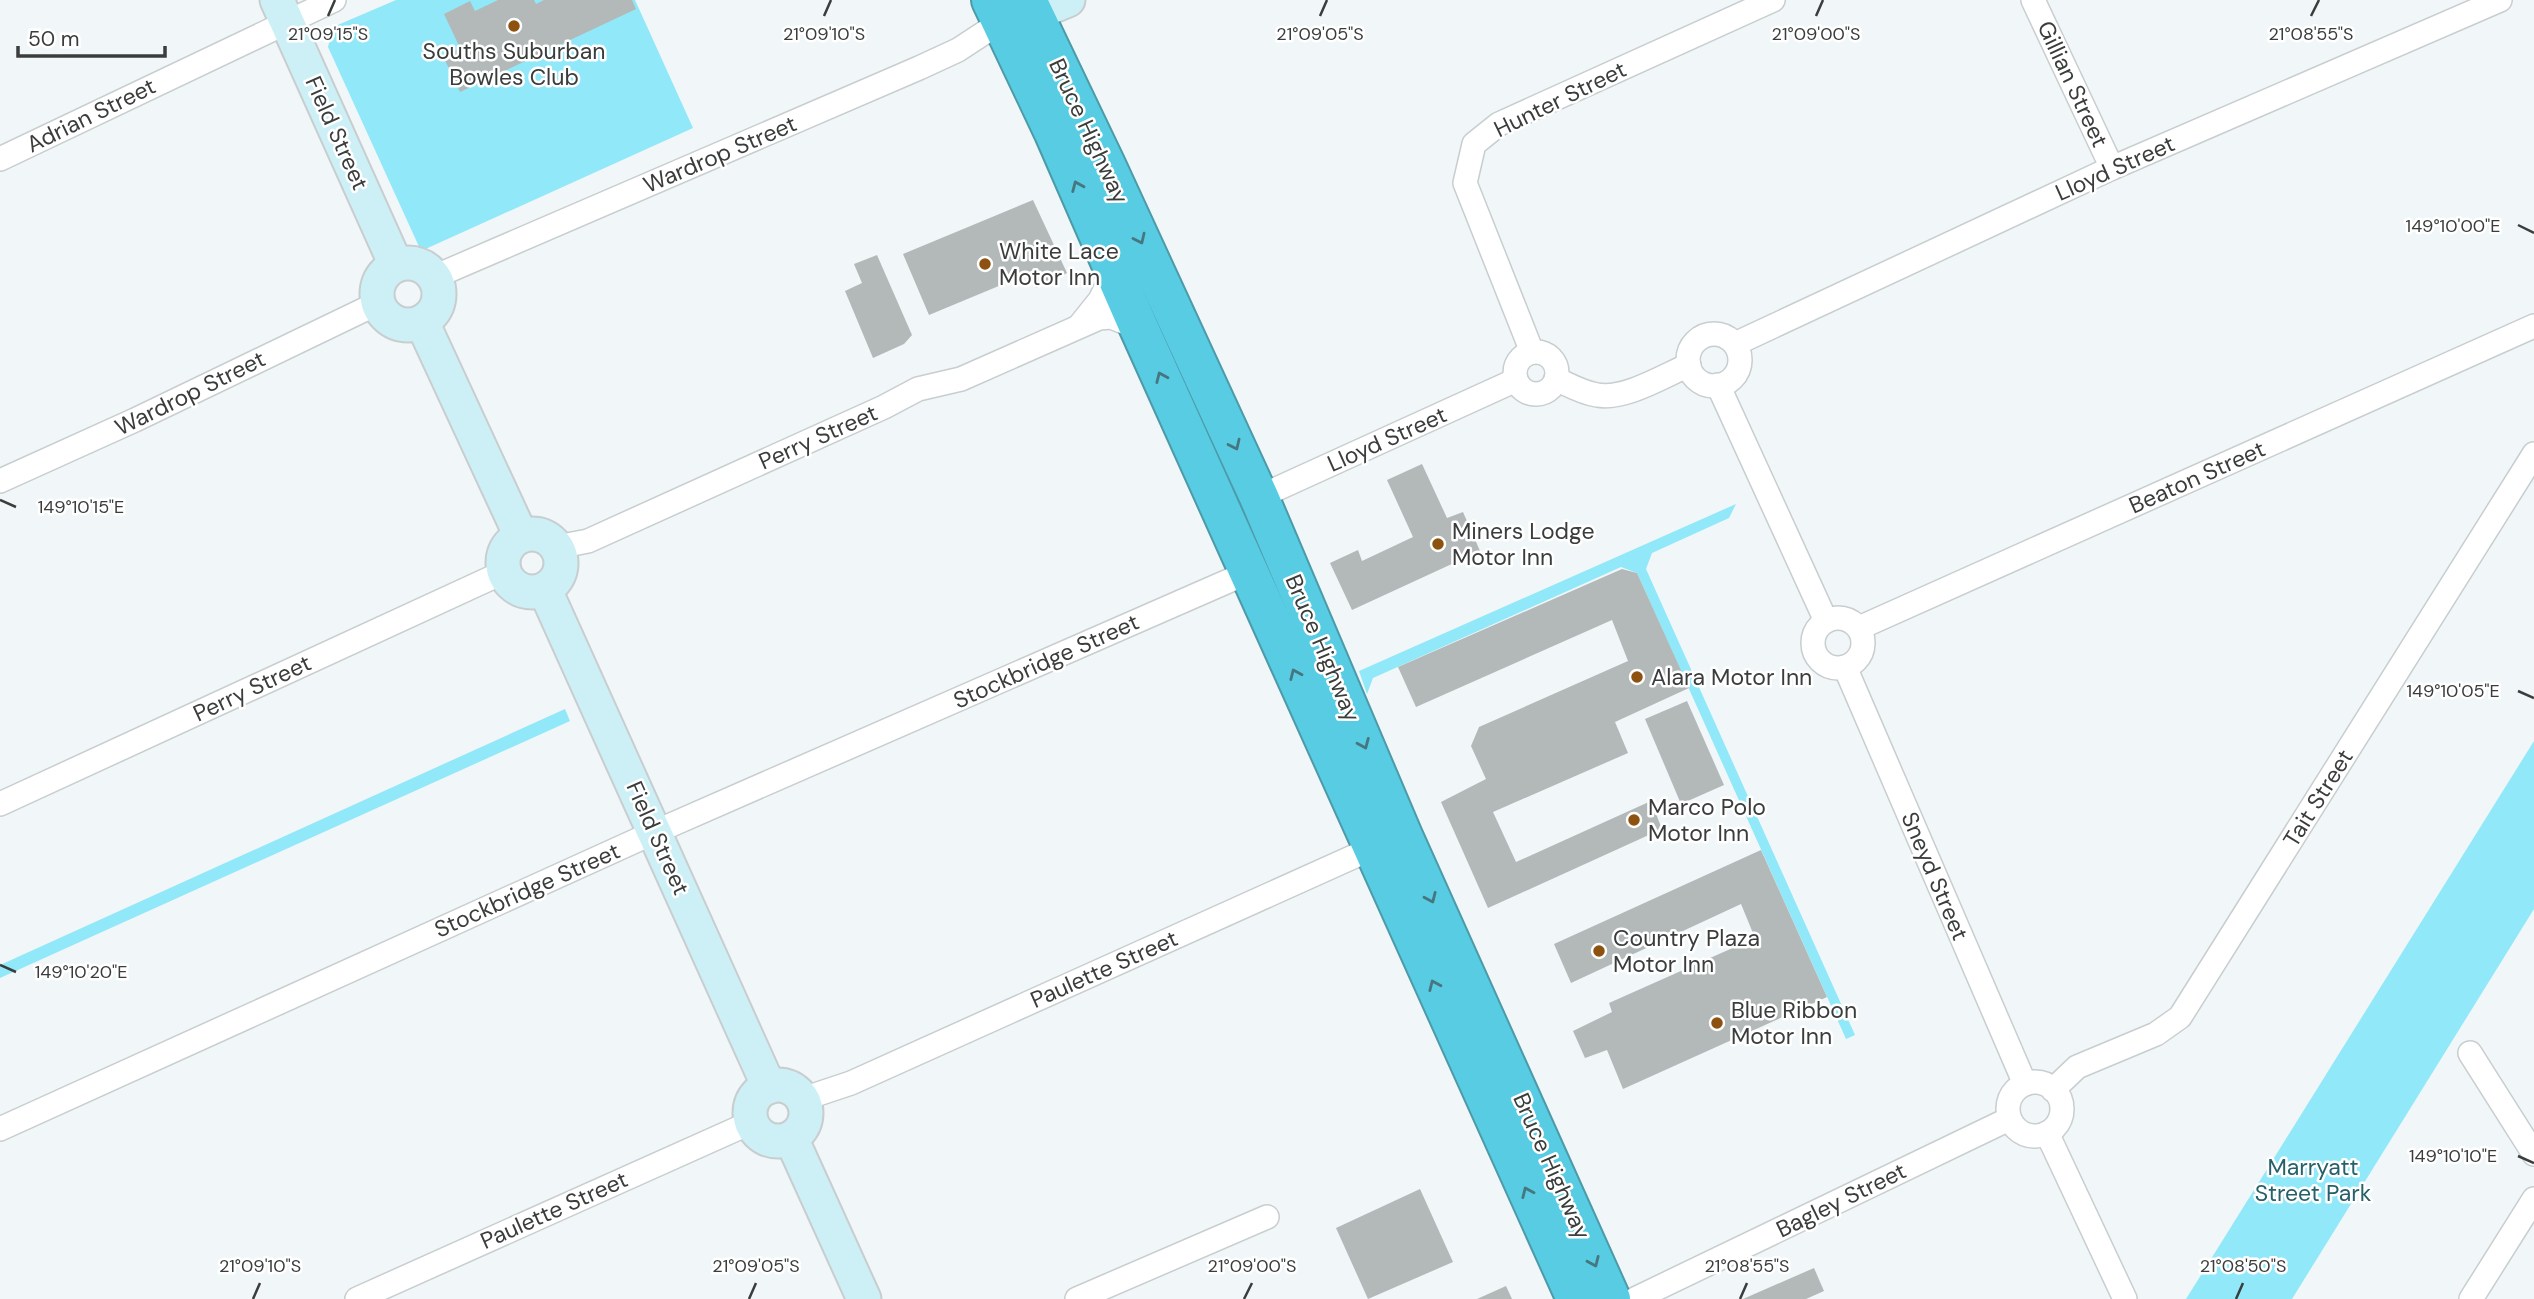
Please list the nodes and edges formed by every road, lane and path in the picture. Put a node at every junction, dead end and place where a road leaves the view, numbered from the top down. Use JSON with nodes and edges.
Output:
{"nodes":[{"id":1,"x":334,"y":0,"type":"edge"},
{"id":2,"x":1068,"y":0,"type":"edge"},
{"id":3,"x":1773,"y":0,"type":"edge"},
{"id":4,"x":2033,"y":0,"type":"edge"},
{"id":5,"x":2500,"y":0,"type":"edge"},
{"id":6,"x":282,"y":10,"type":"edge"},
{"id":7,"x":1014,"y":10,"type":"edge"},
{"id":8,"x":0,"y":159,"type":"edge"},
{"id":9,"x":2112,"y":169,"type":"junction"},
{"id":10,"x":397,"y":265,"type":"junction"},
{"id":11,"x":1114,"y":272,"type":"junction"},
{"id":12,"x":434,"y":277,"type":"junction"},
{"id":13,"x":378,"y":303,"type":"junction"},
{"id":14,"x":422,"y":322,"type":"junction"},
{"id":15,"x":2534,"y":326,"type":"edge"},
{"id":16,"x":1078,"y":328,"type":"junction"},
{"id":17,"x":1139,"y":328,"type":"junction"},
{"id":18,"x":1735,"y":344,"type":"junction"},
{"id":19,"x":1532,"y":352,"type":"junction"},
{"id":20,"x":1689,"y":365,"type":"junction"},
{"id":21,"x":1556,"y":379,"type":"junction"},
{"id":22,"x":1516,"y":380,"type":"junction"},
{"id":23,"x":1718,"y":385,"type":"junction"},
{"id":24,"x":2534,"y":454,"type":"edge"},
{"id":25,"x":0,"y":481,"type":"edge"},
{"id":26,"x":1259,"y":497,"type":"junction"},
{"id":27,"x":521,"y":536,"type":"junction"},
{"id":28,"x":557,"y":547,"type":"junction"},
{"id":29,"x":504,"y":572,"type":"junction"},
{"id":30,"x":1249,"y":572,"type":"junction"},
{"id":31,"x":545,"y":590,"type":"junction"},
{"id":32,"x":1826,"y":621,"type":"junction"},
{"id":33,"x":1859,"y":628,"type":"junction"},
{"id":34,"x":1845,"y":667,"type":"junction"},
{"id":35,"x":0,"y":804,"type":"edge"},
{"id":36,"x":656,"y":832,"type":"junction"},
{"id":37,"x":1388,"y":842,"type":"junction"},
{"id":38,"x":2470,"y":1053,"type":"dead end"},
{"id":39,"x":2025,"y":1084,"type":"junction"},
{"id":40,"x":769,"y":1087,"type":"junction"},
{"id":41,"x":2053,"y":1090,"type":"junction"},
{"id":42,"x":803,"y":1099,"type":"junction"},
{"id":43,"x":2009,"y":1119,"type":"junction"},
{"id":44,"x":752,"y":1122,"type":"junction"},
{"id":45,"x":0,"y":1129,"type":"edge"},
{"id":46,"x":2047,"y":1133,"type":"junction"},
{"id":47,"x":791,"y":1138,"type":"junction"},
{"id":48,"x":2534,"y":1154,"type":"edge"},
{"id":49,"x":2534,"y":1199,"type":"edge"},
{"id":50,"x":1267,"y":1217,"type":"dead end"},
{"id":51,"x":357,"y":1299,"type":"edge"},
{"id":52,"x":864,"y":1299,"type":"edge"},
{"id":53,"x":1077,"y":1299,"type":"edge"},
{"id":54,"x":1576,"y":1299,"type":"edge"},
{"id":55,"x":1611,"y":1299,"type":"edge"},
{"id":56,"x":1635,"y":1299,"type":"edge"},
{"id":57,"x":2125,"y":1299,"type":"edge"},
{"id":58,"x":2471,"y":1299,"type":"edge"}],
"edges":[{"from":1,"to":6,"type":"street","name":"Adrian Street"},
{"from":2,"to":7,"type":"street"},
{"from":3,"to":19,"type":"street","name":"Hunter Street"},
{"from":4,"to":9,"type":"street","name":"Gillian Street"},
{"from":5,"to":9,"type":"street","name":"Lloyd Street"},
{"from":6,"to":8,"type":"street","name":"Adrian Street"},
{"from":6,"to":10,"type":"street","name":"Field Street"},
{"from":11,"to":7,"type":"highway","name":"Bruce Highway","one_way":true},
{"from":7,"to":12,"type":"street","name":"Wardrop Street"},
{"from":7,"to":26,"type":"highway","name":"Bruce Highway","one_way":true},
{"from":9,"to":18,"type":"street","name":"Lloyd Street"},
{"from":10,"to":12,"type":"street"},
{"from":10,"to":13,"type":"street"},
{"from":11,"to":16,"type":"street","name":"Perry Street"},
{"from":11,"to":17,"type":"highway","name":"Bruce Highway"},
{"from":12,"to":14,"type":"street"},
{"from":13,"to":14,"type":"street"},
{"from":13,"to":25,"type":"street","name":"Wardrop Street"},
{"from":14,"to":27,"type":"street"},
{"from":15,"to":33,"type":"street","name":"Beaton Street"},
{"from":16,"to":17,"type":"street","name":"Perry Street"},
{"from":16,"to":28,"type":"street","name":"Perry Street"},
{"from":30,"to":17,"type":"highway","name":"Bruce Highway","one_way":true},
{"from":18,"to":20,"type":"street"},
{"from":18,"to":23,"type":"street"},
{"from":19,"to":21,"type":"street"},
{"from":19,"to":22,"type":"street"},
{"from":20,"to":21,"type":"street"},
{"from":20,"to":23,"type":"street"},
{"from":21,"to":22,"type":"street"},
{"from":22,"to":26,"type":"street","name":"Lloyd Street"},
{"from":23,"to":32,"type":"street"},
{"from":24,"to":41,"type":"street","name":"Tait Street"},
{"from":26,"to":37,"type":"highway","name":"Bruce Highway","one_way":true},
{"from":27,"to":28,"type":"street"},
{"from":27,"to":29,"type":"street"},
{"from":28,"to":31,"type":"street"},
{"from":29,"to":31,"type":"street"},
{"from":29,"to":35,"type":"street","name":"Perry Street"},
{"from":30,"to":36,"type":"street","name":"Stockbridge Street"},
{"from":37,"to":30,"type":"highway","name":"Bruce Highway","one_way":true},
{"from":31,"to":36,"type":"street","name":"Field Street"},
{"from":32,"to":33,"type":"street"},
{"from":32,"to":34,"type":"street"},
{"from":33,"to":34,"type":"street"},
{"from":34,"to":39,"type":"street","name":"Sneyd Street"},
{"from":36,"to":40,"type":"street","name":"Field Street"},
{"from":36,"to":45,"type":"street","name":"Stockbridge Street"},
{"from":37,"to":42,"type":"street","name":"Paulette Street"},
{"from":54,"to":37,"type":"highway","name":"Bruce Highway","one_way":true},
{"from":37,"to":55,"type":"highway","name":"Bruce Highway","one_way":true},
{"from":38,"to":48,"type":"street"},
{"from":39,"to":41,"type":"street"},
{"from":39,"to":43,"type":"street"},
{"from":40,"to":42,"type":"street"},
{"from":40,"to":44,"type":"street"},
{"from":41,"to":46,"type":"street"},
{"from":42,"to":47,"type":"street"},
{"from":43,"to":46,"type":"street"},
{"from":43,"to":56,"type":"street","name":"Bagley Street"},
{"from":44,"to":47,"type":"street"},
{"from":44,"to":51,"type":"street","name":"Paulette Street"},
{"from":46,"to":57,"type":"street"},
{"from":47,"to":52,"type":"street"},
{"from":49,"to":58,"type":"street"},
{"from":50,"to":53,"type":"street"}]}
